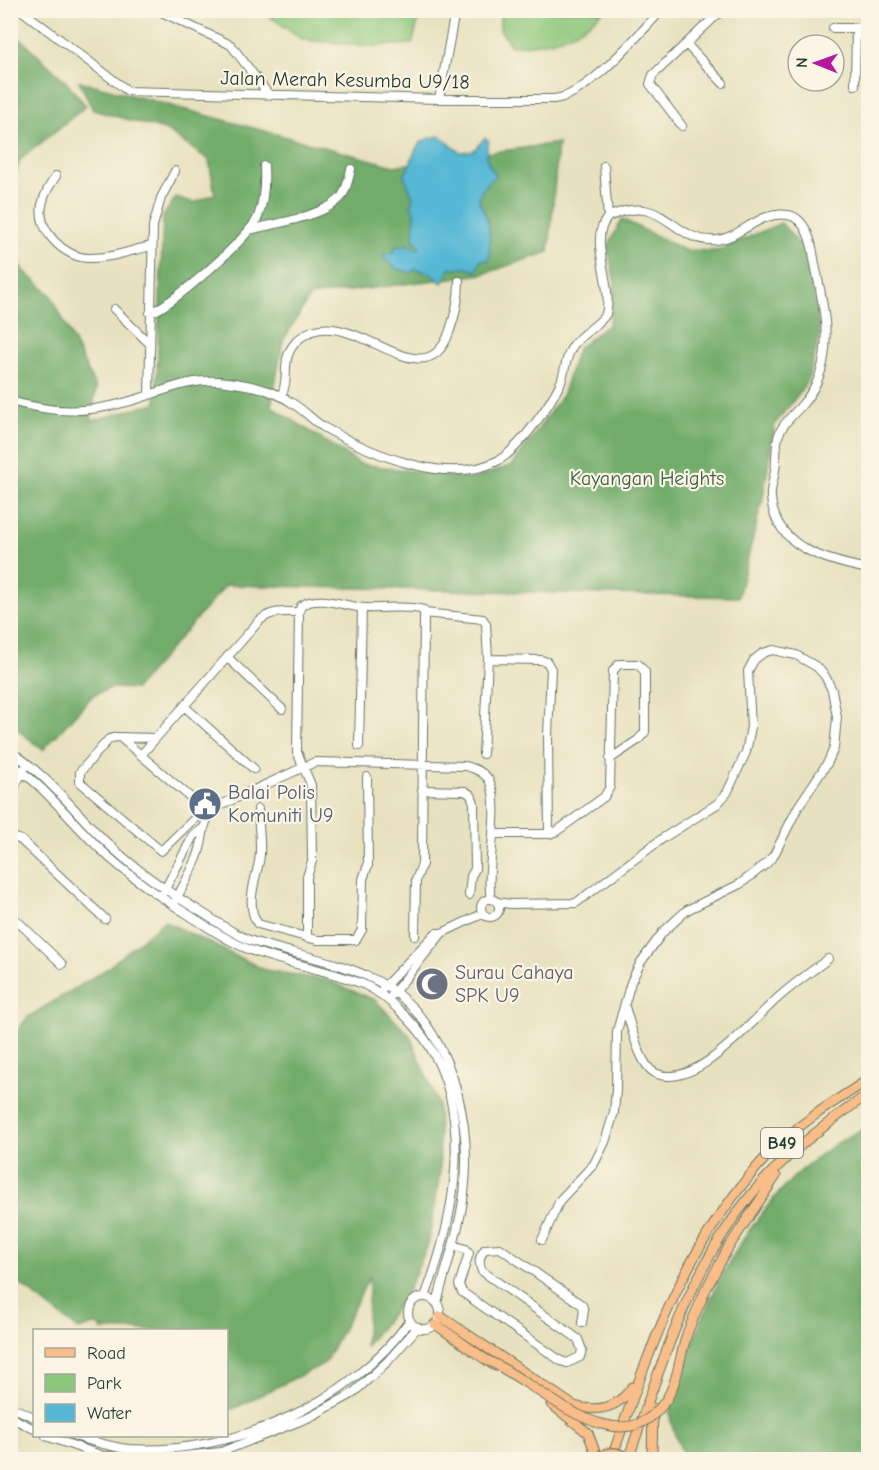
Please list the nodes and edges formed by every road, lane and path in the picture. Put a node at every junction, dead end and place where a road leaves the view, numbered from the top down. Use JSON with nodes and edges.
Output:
{"nodes":[{"id":1,"x":21,"y":10,"type":"edge"},
{"id":2,"x":157,"y":10,"type":"edge"},
{"id":3,"x":662,"y":10,"type":"edge"},
{"id":4,"x":722,"y":10,"type":"edge"},
{"id":5,"x":455,"y":11,"type":"edge"},
{"id":6,"x":833,"y":28,"type":"dead end"},
{"id":7,"x":856,"y":28,"type":"junction"},
{"id":8,"x":868,"y":28,"type":"edge"},
{"id":9,"x":686,"y":44,"type":"junction"},
{"id":10,"x":723,"y":83,"type":"dead end"},
{"id":11,"x":855,"y":85,"type":"dead end"},
{"id":12,"x":269,"y":95,"type":"junction"},
{"id":13,"x":439,"y":99,"type":"junction"},
{"id":14,"x":682,"y":126,"type":"dead end"},
{"id":15,"x":264,"y":166,"type":"dead end"},
{"id":16,"x":603,"y":166,"type":"dead end"},
{"id":17,"x":351,"y":169,"type":"dead end"},
{"id":18,"x":175,"y":171,"type":"dead end"},
{"id":19,"x":56,"y":176,"type":"dead end"},
{"id":20,"x":608,"y":217,"type":"junction"},
{"id":21,"x":249,"y":230,"type":"junction"},
{"id":22,"x":152,"y":246,"type":"junction"},
{"id":23,"x":459,"y":281,"type":"dead end"},
{"id":24,"x":114,"y":309,"type":"dead end"},
{"id":25,"x":150,"y":313,"type":"junction"},
{"id":26,"x":150,"y":344,"type":"junction"},
{"id":27,"x":149,"y":395,"type":"junction"},
{"id":28,"x":281,"y":396,"type":"junction"},
{"id":29,"x":10,"y":401,"type":"edge"},
{"id":30,"x":868,"y":569,"type":"edge"},
{"id":31,"x":362,"y":608,"type":"junction"},
{"id":32,"x":299,"y":612,"type":"junction"},
{"id":33,"x":424,"y":612,"type":"junction"},
{"id":34,"x":227,"y":657,"type":"junction"},
{"id":35,"x":488,"y":659,"type":"junction"},
{"id":36,"x":184,"y":706,"type":"junction"},
{"id":37,"x":282,"y":709,"type":"dead end"},
{"id":38,"x":156,"y":738,"type":"junction"},
{"id":39,"x":122,"y":739,"type":"junction"},
{"id":40,"x":359,"y":746,"type":"dead end"},
{"id":41,"x":10,"y":751,"type":"edge"},
{"id":42,"x":483,"y":754,"type":"dead end"},
{"id":43,"x":141,"y":755,"type":"junction"},
{"id":44,"x":610,"y":759,"type":"junction"},
{"id":45,"x":25,"y":760,"type":"junction"},
{"id":46,"x":422,"y":764,"type":"junction"},
{"id":47,"x":304,"y":765,"type":"junction"},
{"id":48,"x":16,"y":767,"type":"edge"},
{"id":49,"x":254,"y":769,"type":"dead end"},
{"id":50,"x":10,"y":775,"type":"edge"},
{"id":51,"x":367,"y":777,"type":"dead end"},
{"id":52,"x":36,"y":782,"type":"junction"},
{"id":53,"x":16,"y":783,"type":"junction"},
{"id":54,"x":422,"y":790,"type":"junction"},
{"id":55,"x":10,"y":795,"type":"edge"},
{"id":56,"x":258,"y":809,"type":"dead end"},
{"id":57,"x":210,"y":814,"type":"junction"},
{"id":58,"x":196,"y":817,"type":"dead end"},
{"id":59,"x":202,"y":829,"type":"junction"},
{"id":60,"x":492,"y":834,"type":"junction"},
{"id":61,"x":549,"y":834,"type":"junction"},
{"id":62,"x":10,"y":836,"type":"edge"},
{"id":63,"x":165,"y":889,"type":"junction"},
{"id":64,"x":469,"y":895,"type":"dead end"},
{"id":65,"x":161,"y":897,"type":"junction"},
{"id":66,"x":177,"y":897,"type":"junction"},
{"id":67,"x":494,"y":900,"type":"junction"},
{"id":68,"x":511,"y":904,"type":"junction"},
{"id":69,"x":173,"y":906,"type":"junction"},
{"id":70,"x":10,"y":914,"type":"edge"},
{"id":71,"x":482,"y":914,"type":"junction"},
{"id":72,"x":498,"y":914,"type":"junction"},
{"id":73,"x":105,"y":919,"type":"dead end"},
{"id":74,"x":442,"y":933,"type":"junction"},
{"id":75,"x":415,"y":936,"type":"dead end"},
{"id":76,"x":307,"y":938,"type":"junction"},
{"id":77,"x":828,"y":959,"type":"dead end"},
{"id":78,"x":62,"y":964,"type":"dead end"},
{"id":79,"x":384,"y":986,"type":"junction"},
{"id":80,"x":393,"y":993,"type":"junction"},
{"id":81,"x":379,"y":994,"type":"junction"},
{"id":82,"x":387,"y":1000,"type":"junction"},
{"id":83,"x":625,"y":1007,"type":"junction"},
{"id":84,"x":868,"y":1080,"type":"edge"},
{"id":85,"x":868,"y":1094,"type":"edge"},
{"id":86,"x":795,"y":1150,"type":"junction"},
{"id":87,"x":542,"y":1240,"type":"dead end"},
{"id":88,"x":453,"y":1245,"type":"junction"},
{"id":89,"x":451,"y":1255,"type":"junction"},
{"id":90,"x":467,"y":1260,"type":"junction"},
{"id":91,"x":425,"y":1297,"type":"junction"},
{"id":92,"x":437,"y":1303,"type":"junction"},
{"id":93,"x":410,"y":1320,"type":"junction"},
{"id":94,"x":438,"y":1320,"type":"junction"},
{"id":95,"x":582,"y":1323,"type":"dead end"},
{"id":96,"x":418,"y":1327,"type":"junction"},
{"id":97,"x":489,"y":1360,"type":"junction"},
{"id":98,"x":641,"y":1374,"type":"junction"},
{"id":99,"x":658,"y":1376,"type":"junction"},
{"id":100,"x":10,"y":1407,"type":"edge"},
{"id":101,"x":10,"y":1417,"type":"edge"},
{"id":102,"x":33,"y":1417,"type":"edge"},
{"id":103,"x":33,"y":1428,"type":"edge"},
{"id":104,"x":49,"y":1437,"type":"edge"},
{"id":105,"x":79,"y":1437,"type":"edge"},
{"id":106,"x":596,"y":1460,"type":"edge"},
{"id":107,"x":611,"y":1460,"type":"edge"},
{"id":108,"x":629,"y":1460,"type":"edge"},
{"id":109,"x":652,"y":1460,"type":"edge"}],
"edges":[{"from":1,"to":12,"type":"street","name":"Jalan Merah Kesumba U9/18"},
{"from":2,"to":12,"type":"street"},
{"from":3,"to":13,"type":"street","name":"Jalan Merah Kesumba U9/18"},
{"from":4,"to":9,"type":"street"},
{"from":5,"to":13,"type":"street"},
{"from":6,"to":7,"type":"street"},
{"from":7,"to":8,"type":"street"},
{"from":7,"to":11,"type":"street"},
{"from":9,"to":10,"type":"street"},
{"from":9,"to":14,"type":"street"},
{"from":12,"to":13,"type":"street","name":"Jalan Merah Kesumba U9/18"},
{"from":15,"to":21,"type":"street"},
{"from":16,"to":20,"type":"street"},
{"from":17,"to":21,"type":"street"},
{"from":18,"to":22,"type":"street"},
{"from":19,"to":22,"type":"street"},
{"from":20,"to":28,"type":"street"},
{"from":20,"to":30,"type":"street"},
{"from":21,"to":25,"type":"street"},
{"from":22,"to":25,"type":"street"},
{"from":23,"to":28,"type":"street"},
{"from":24,"to":26,"type":"street"},
{"from":25,"to":26,"type":"street"},
{"from":26,"to":27,"type":"street"},
{"from":27,"to":28,"type":"street"},
{"from":27,"to":29,"type":"street"},
{"from":31,"to":32,"type":"street"},
{"from":31,"to":33,"type":"street"},
{"from":31,"to":40,"type":"street"},
{"from":32,"to":34,"type":"street"},
{"from":32,"to":47,"type":"street"},
{"from":33,"to":35,"type":"street"},
{"from":33,"to":46,"type":"street"},
{"from":34,"to":36,"type":"street"},
{"from":34,"to":37,"type":"street"},
{"from":35,"to":42,"type":"street"},
{"from":35,"to":61,"type":"street"},
{"from":36,"to":38,"type":"street"},
{"from":36,"to":49,"type":"street"},
{"from":38,"to":39,"type":"street"},
{"from":38,"to":43,"type":"street"},
{"from":39,"to":43,"type":"street"},
{"from":39,"to":58,"type":"street"},
{"from":41,"to":45,"type":"street"},
{"from":43,"to":57,"type":"street"},
{"from":44,"to":44,"type":"street"},
{"from":44,"to":61,"type":"street"},
{"from":45,"to":48,"type":"street"},
{"from":45,"to":63,"type":"street"},
{"from":46,"to":47,"type":"street"},
{"from":46,"to":54,"type":"street"},
{"from":46,"to":60,"type":"street"},
{"from":47,"to":57,"type":"street"},
{"from":47,"to":76,"type":"street"},
{"from":48,"to":50,"type":"street"},
{"from":48,"to":52,"type":"street"},
{"from":48,"to":53,"type":"street"},
{"from":51,"to":76,"type":"street"},
{"from":52,"to":53,"type":"street"},
{"from":52,"to":65,"type":"street"},
{"from":53,"to":55,"type":"street"},
{"from":54,"to":64,"type":"street"},
{"from":54,"to":75,"type":"street"},
{"from":56,"to":76,"type":"street"},
{"from":57,"to":59,"type":"street"},
{"from":59,"to":63,"type":"street"},
{"from":59,"to":66,"type":"street"},
{"from":60,"to":61,"type":"street"},
{"from":60,"to":67,"type":"street"},
{"from":62,"to":73,"type":"street"},
{"from":63,"to":65,"type":"street"},
{"from":63,"to":66,"type":"street"},
{"from":65,"to":69,"type":"street"},
{"from":66,"to":69,"type":"street"},
{"from":66,"to":79,"type":"street"},
{"from":67,"to":68,"type":"street"},
{"from":67,"to":71,"type":"street"},
{"from":67,"to":72,"type":"street"},
{"from":68,"to":72,"type":"street"},
{"from":68,"to":83,"type":"street"},
{"from":69,"to":81,"type":"street"},
{"from":70,"to":78,"type":"street"},
{"from":71,"to":72,"type":"street"},
{"from":71,"to":74,"type":"street"},
{"from":74,"to":79,"type":"street"},
{"from":74,"to":80,"type":"street"},
{"from":77,"to":83,"type":"street"},
{"from":79,"to":80,"type":"street"},
{"from":79,"to":81,"type":"street"},
{"from":80,"to":82,"type":"street"},
{"from":80,"to":88,"type":"street"},
{"from":81,"to":82,"type":"street"},
{"from":82,"to":91,"type":"street"},
{"from":83,"to":87,"type":"street"},
{"from":84,"to":98,"type":"main road","number":"B49"},
{"from":85,"to":86,"type":"main road","number":"B49"},
{"from":86,"to":97,"type":"main road","bridge":true},
{"from":86,"to":99,"type":"main road","number":"B49"},
{"from":88,"to":89,"type":"street"},
{"from":88,"to":90,"type":"street"},
{"from":89,"to":90,"type":"street"},
{"from":89,"to":92,"type":"street"},
{"from":90,"to":95,"type":"street"},
{"from":91,"to":92,"type":"street"},
{"from":91,"to":93,"type":"street"},
{"from":92,"to":94,"type":"street"},
{"from":93,"to":96,"type":"street"},
{"from":93,"to":105,"type":"street"},
{"from":94,"to":96,"type":"street"},
{"from":94,"to":97,"type":"main road"},
{"from":94,"to":98,"type":"main road"},
{"from":96,"to":104,"type":"street"},
{"from":97,"to":106,"type":"main road"},
{"from":98,"to":107,"type":"main road","number":"B49"},
{"from":99,"to":108,"type":"main road","number":"B49"},
{"from":99,"to":109,"type":"main road","number":"B49"},
{"from":100,"to":102,"type":"street"},
{"from":101,"to":103,"type":"street"},
{"from":106,"to":108,"type":"main road","bridge":true}]}
